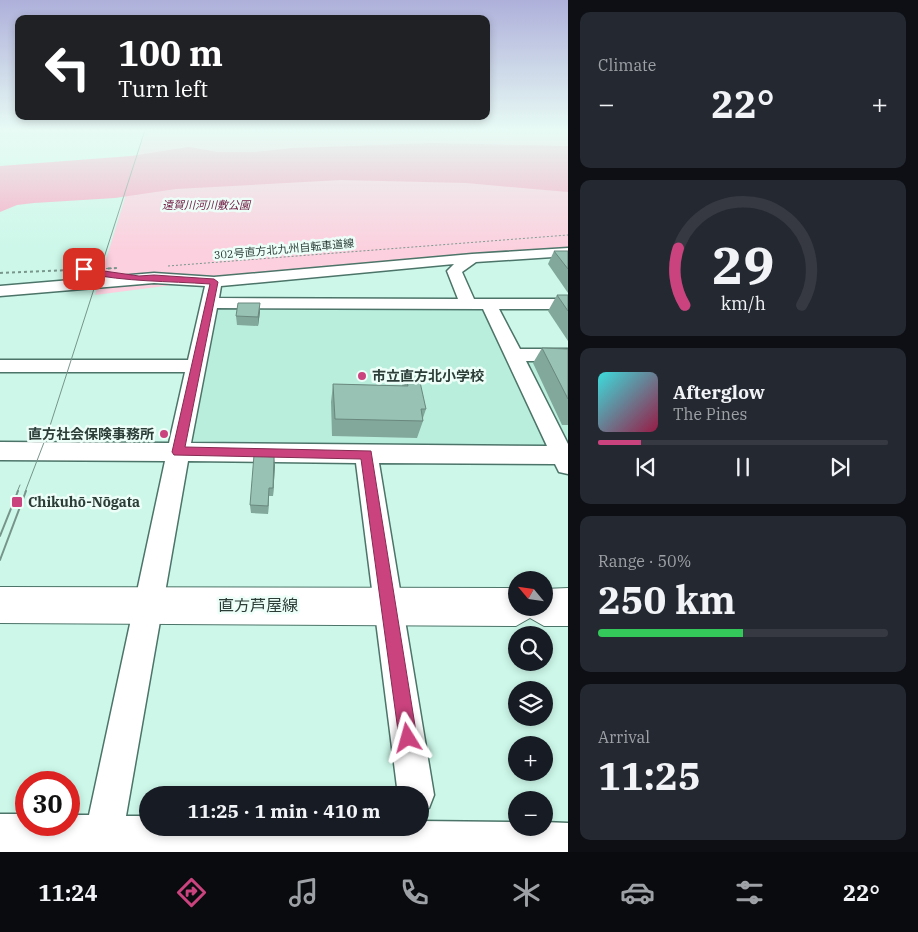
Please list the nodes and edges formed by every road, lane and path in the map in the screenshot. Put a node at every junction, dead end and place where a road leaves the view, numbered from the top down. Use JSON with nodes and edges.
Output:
{"nodes":[{"id":1,"x":568,"y":235,"type":"edge"},
{"id":2,"x":568,"y":252,"type":"edge"},
{"id":3,"x":472,"y":258,"type":"junction"},
{"id":4,"x":166,"y":266,"type":"dead end"},
{"id":5,"x":121,"y":268,"type":"dead end"},
{"id":6,"x":84,"y":269,"type":"junction"},
{"id":7,"x":0,"y":273,"type":"edge"},
{"id":8,"x":139,"y":279,"type":"junction"},
{"id":9,"x":214,"y":282,"type":"junction"},
{"id":10,"x":0,"y":291,"type":"edge"},
{"id":11,"x":210,"y":303,"type":"junction"},
{"id":12,"x":468,"y":304,"type":"junction"},
{"id":13,"x":489,"y":304,"type":"junction"},
{"id":14,"x":568,"y":304,"type":"edge"},
{"id":15,"x":514,"y":355,"type":"junction"},
{"id":16,"x":568,"y":355,"type":"edge"},
{"id":17,"x":0,"y":366,"type":"edge"},
{"id":18,"x":196,"y":366,"type":"junction"},
{"id":19,"x":0,"y":451,"type":"edge"},
{"id":20,"x":178,"y":452,"type":"junction"},
{"id":21,"x":366,"y":454,"type":"junction"},
{"id":22,"x":566,"y":459,"type":"edge"},
{"id":23,"x":0,"y":605,"type":"edge"},
{"id":24,"x":148,"y":605,"type":"junction"},
{"id":25,"x":388,"y":606,"type":"junction"},
{"id":26,"x":508,"y":607,"type":"edge"},
{"id":27,"x":553,"y":607,"type":"edge"},
{"id":28,"x":568,"y":607,"type":"edge"},
{"id":29,"x":415,"y":786,"type":"edge"},
{"id":30,"x":0,"y":833,"type":"edge"},
{"id":31,"x":410,"y":838,"type":"edge"},
{"id":32,"x":568,"y":842,"type":"edge"},
{"id":33,"x":102,"y":843,"type":"edge"}],
"edges":[{"from":1,"to":4,"type":"path","name":"302号直方北九州自転車道線"},
{"from":2,"to":3,"type":"street"},
{"from":3,"to":9,"type":"street"},
{"from":3,"to":12,"type":"street"},
{"from":5,"to":6,"type":"path"},
{"from":6,"to":7,"type":"path"},
{"from":6,"to":8,"type":"street"},
{"from":8,"to":9,"type":"street"},
{"from":8,"to":10,"type":"street"},
{"from":9,"to":11,"type":"street"},
{"from":11,"to":12,"type":"street"},
{"from":11,"to":18,"type":"street"},
{"from":12,"to":13,"type":"street"},
{"from":13,"to":14,"type":"street"},
{"from":13,"to":15,"type":"street"},
{"from":15,"to":16,"type":"street"},
{"from":15,"to":22,"type":"street"},
{"from":17,"to":18,"type":"street"},
{"from":18,"to":20,"type":"street"},
{"from":19,"to":20,"type":"street"},
{"from":20,"to":21,"type":"street"},
{"from":20,"to":24,"type":"street"},
{"from":21,"to":22,"type":"street"},
{"from":21,"to":25,"type":"street"},
{"from":23,"to":24,"type":"main road","name":"直方芦屋線"},
{"from":24,"to":25,"type":"main road","name":"直方芦屋線"},
{"from":24,"to":33,"type":"street"},
{"from":25,"to":26,"type":"main road","name":"直方芦屋線"},
{"from":25,"to":29,"type":"street"},
{"from":27,"to":28,"type":"main road"},
{"from":30,"to":33,"type":"street"},
{"from":31,"to":32,"type":"street"},
{"from":31,"to":33,"type":"street"}]}
